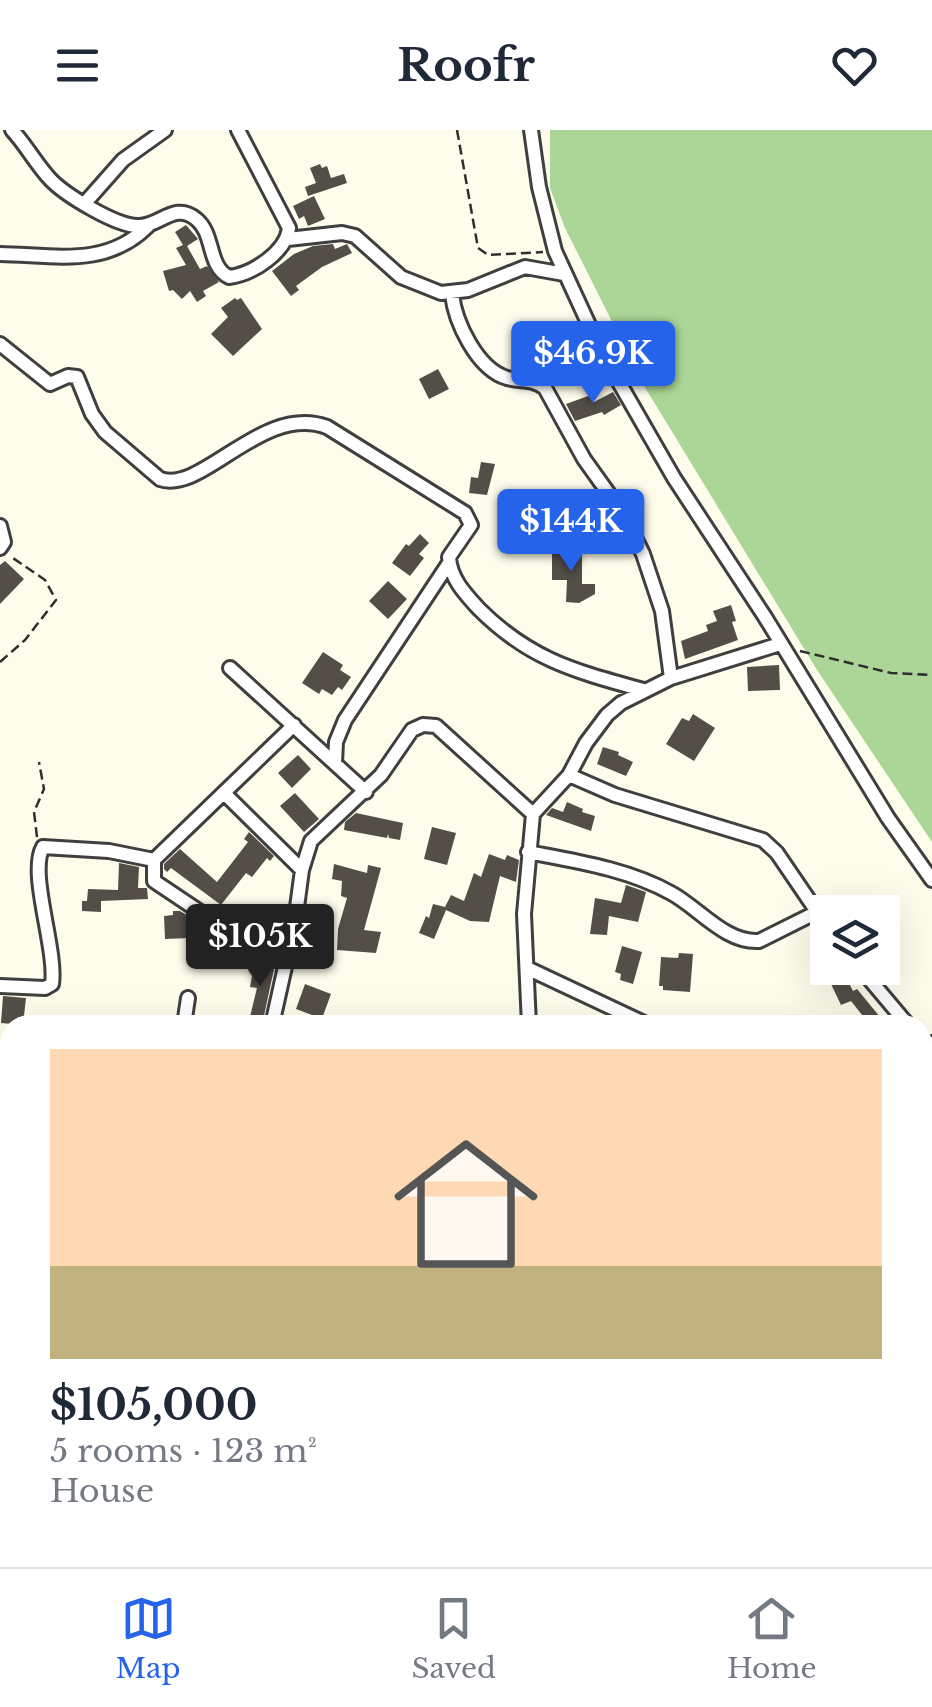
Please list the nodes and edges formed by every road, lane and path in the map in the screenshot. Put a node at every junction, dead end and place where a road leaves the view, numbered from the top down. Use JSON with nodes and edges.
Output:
{"nodes":[{"id":1,"x":12,"y":130,"type":"edge"},
{"id":2,"x":165,"y":130,"type":"edge"},
{"id":3,"x":238,"y":130,"type":"edge"},
{"id":4,"x":457,"y":130,"type":"edge"},
{"id":5,"x":531,"y":130,"type":"edge"},
{"id":6,"x":85,"y":203,"type":"junction"},
{"id":7,"x":148,"y":226,"type":"junction"},
{"id":8,"x":288,"y":239,"type":"junction"},
{"id":9,"x":555,"y":251,"type":"junction"},
{"id":10,"x":0,"y":254,"type":"edge"},
{"id":11,"x":564,"y":274,"type":"junction"},
{"id":12,"x":452,"y":294,"type":"junction"},
{"id":13,"x":0,"y":344,"type":"edge"},
{"id":14,"x":0,"y":526,"type":"edge"},
{"id":15,"x":0,"y":549,"type":"edge"},
{"id":16,"x":449,"y":563,"type":"junction"},
{"id":17,"x":780,"y":644,"type":"junction"},
{"id":18,"x":0,"y":662,"type":"edge"},
{"id":19,"x":230,"y":668,"type":"dead end"},
{"id":20,"x":932,"y":675,"type":"edge"},
{"id":21,"x":671,"y":678,"type":"junction"},
{"id":22,"x":642,"y":690,"type":"junction"},
{"id":23,"x":294,"y":725,"type":"junction"},
{"id":24,"x":40,"y":762,"type":"dead end"},
{"id":25,"x":335,"y":763,"type":"junction"},
{"id":26,"x":569,"y":775,"type":"junction"},
{"id":27,"x":366,"y":792,"type":"junction"},
{"id":28,"x":224,"y":793,"type":"junction"},
{"id":29,"x":533,"y":814,"type":"junction"},
{"id":30,"x":43,"y":847,"type":"junction"},
{"id":31,"x":528,"y":852,"type":"junction"},
{"id":32,"x":154,"y":860,"type":"junction"},
{"id":33,"x":302,"y":870,"type":"junction"},
{"id":34,"x":932,"y":880,"type":"edge"},
{"id":35,"x":810,"y":904,"type":"edge"},
{"id":36,"x":810,"y":916,"type":"edge"},
{"id":37,"x":286,"y":962,"type":"junction"},
{"id":38,"x":528,"y":969,"type":"junction"},
{"id":39,"x":874,"y":985,"type":"edge"},
{"id":40,"x":0,"y":986,"type":"edge"},
{"id":41,"x":188,"y":998,"type":"dead end"},
{"id":42,"x":185,"y":1015,"type":"edge"},
{"id":43,"x":274,"y":1015,"type":"edge"},
{"id":44,"x":529,"y":1015,"type":"edge"},
{"id":45,"x":627,"y":1015,"type":"edge"},
{"id":46,"x":900,"y":1015,"type":"edge"}],
"edges":[{"from":1,"to":6,"type":"street"},
{"from":2,"to":6,"type":"street"},
{"from":3,"to":8,"type":"street"},
{"from":4,"to":9,"type":"path"},
{"from":5,"to":9,"type":"street"},
{"from":6,"to":7,"type":"street"},
{"from":7,"to":8,"type":"street"},
{"from":7,"to":10,"type":"street"},
{"from":8,"to":12,"type":"street"},
{"from":9,"to":11,"type":"street"},
{"from":11,"to":12,"type":"street"},
{"from":11,"to":17,"type":"street"},
{"from":12,"to":21,"type":"street"},
{"from":13,"to":16,"type":"street"},
{"from":14,"to":15,"type":"street"},
{"from":15,"to":18,"type":"path"},
{"from":16,"to":22,"type":"street"},
{"from":16,"to":25,"type":"street"},
{"from":17,"to":20,"type":"path"},
{"from":17,"to":21,"type":"street"},
{"from":17,"to":34,"type":"street"},
{"from":19,"to":23,"type":"street"},
{"from":21,"to":22,"type":"street"},
{"from":22,"to":26,"type":"street"},
{"from":23,"to":25,"type":"street"},
{"from":23,"to":28,"type":"street"},
{"from":24,"to":30,"type":"path"},
{"from":25,"to":27,"type":"street"},
{"from":26,"to":29,"type":"street"},
{"from":26,"to":35,"type":"street"},
{"from":27,"to":29,"type":"street"},
{"from":27,"to":33,"type":"street"},
{"from":28,"to":32,"type":"street"},
{"from":28,"to":33,"type":"street"},
{"from":29,"to":31,"type":"street"},
{"from":30,"to":32,"type":"street"},
{"from":30,"to":40,"type":"street"},
{"from":31,"to":36,"type":"street"},
{"from":31,"to":38,"type":"street"},
{"from":32,"to":37,"type":"street"},
{"from":33,"to":37,"type":"street"},
{"from":37,"to":43,"type":"street"},
{"from":38,"to":44,"type":"street"},
{"from":38,"to":45,"type":"street"},
{"from":39,"to":46,"type":"street"},
{"from":41,"to":42,"type":"street"}]}
